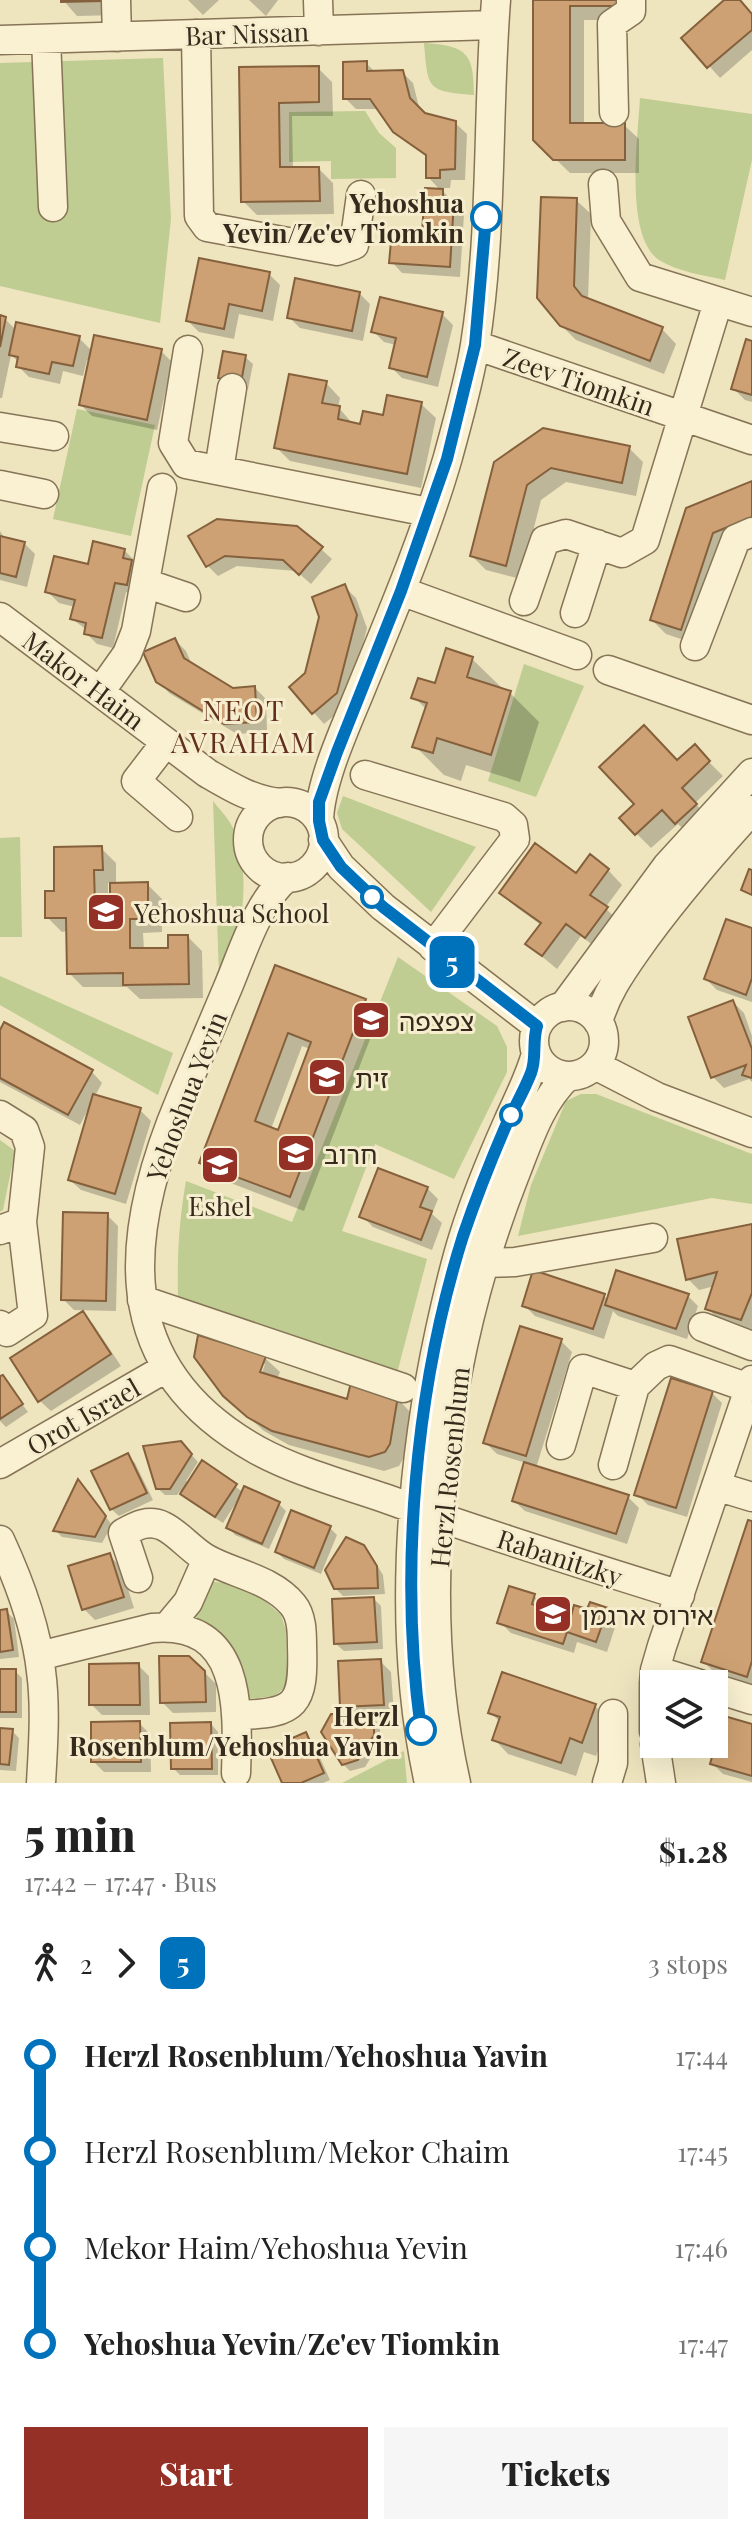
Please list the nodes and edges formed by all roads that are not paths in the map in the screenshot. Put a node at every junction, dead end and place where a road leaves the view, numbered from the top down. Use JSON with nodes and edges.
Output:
{"nodes":[{"id":1,"x":116,"y":0,"type":"edge"},
{"id":2,"x":318,"y":0,"type":"edge"},
{"id":3,"x":631,"y":0,"type":"edge"},
{"id":4,"x":495,"y":13,"type":"edge"},
{"id":5,"x":319,"y":31,"type":"junction"},
{"id":6,"x":196,"y":34,"type":"junction"},
{"id":7,"x":117,"y":37,"type":"junction"},
{"id":8,"x":46,"y":39,"type":"junction"},
{"id":9,"x":0,"y":40,"type":"edge"},
{"id":10,"x":614,"y":112,"type":"dead end"},
{"id":11,"x":603,"y":184,"type":"dead end"},
{"id":12,"x":361,"y":195,"type":"dead end"},
{"id":13,"x":53,"y":207,"type":"dead end"},
{"id":14,"x":718,"y":302,"type":"junction"},
{"id":15,"x":752,"y":312,"type":"edge"},
{"id":16,"x":475,"y":345,"type":"junction"},
{"id":17,"x":188,"y":350,"type":"dead end"},
{"id":18,"x":232,"y":388,"type":"dead end"},
{"id":19,"x":683,"y":416,"type":"junction"},
{"id":20,"x":0,"y":427,"type":"edge"},
{"id":21,"x":54,"y":436,"type":"dead end"},
{"id":22,"x":752,"y":440,"type":"edge"},
{"id":23,"x":219,"y":470,"type":"junction"},
{"id":24,"x":0,"y":485,"type":"edge"},
{"id":25,"x":162,"y":488,"type":"dead end"},
{"id":26,"x":44,"y":494,"type":"dead end"},
{"id":27,"x":428,"y":512,"type":"junction"},
{"id":28,"x":752,"y":532,"type":"edge"},
{"id":29,"x":597,"y":544,"type":"junction"},
{"id":30,"x":145,"y":583,"type":"junction"},
{"id":31,"x":401,"y":591,"type":"junction"},
{"id":32,"x":186,"y":597,"type":"dead end"},
{"id":33,"x":524,"y":601,"type":"dead end"},
{"id":34,"x":575,"y":613,"type":"dead end"},
{"id":35,"x":0,"y":617,"type":"edge"},
{"id":36,"x":695,"y":646,"type":"dead end"},
{"id":37,"x":577,"y":655,"type":"dead end"},
{"id":38,"x":608,"y":670,"type":"dead end"},
{"id":39,"x":100,"y":692,"type":"junction"},
{"id":40,"x":752,"y":720,"type":"edge"},
{"id":41,"x":346,"y":727,"type":"junction"},
{"id":42,"x":166,"y":742,"type":"junction"},
{"id":43,"x":207,"y":773,"type":"junction"},
{"id":44,"x":752,"y":773,"type":"edge"},
{"id":45,"x":365,"y":775,"type":"dead end"},
{"id":46,"x":287,"y":803,"type":"junction"},
{"id":47,"x":752,"y":810,"type":"edge"},
{"id":48,"x":178,"y":817,"type":"dead end"},
{"id":49,"x":321,"y":831,"type":"junction"},
{"id":50,"x":250,"y":852,"type":"junction"},
{"id":51,"x":295,"y":876,"type":"junction"},
{"id":52,"x":383,"y":907,"type":"junction"},
{"id":53,"x":249,"y":937,"type":"junction"},
{"id":54,"x":433,"y":947,"type":"junction"},
{"id":55,"x":563,"y":1007,"type":"junction"},
{"id":56,"x":598,"y":1022,"type":"junction"},
{"id":57,"x":537,"y":1026,"type":"junction"},
{"id":58,"x":536,"y":1054,"type":"junction"},
{"id":59,"x":595,"y":1065,"type":"junction"},
{"id":60,"x":568,"y":1076,"type":"junction"},
{"id":61,"x":0,"y":1115,"type":"edge"},
{"id":62,"x":752,"y":1133,"type":"edge"},
{"id":63,"x":11,"y":1226,"type":"edge"},
{"id":64,"x":653,"y":1238,"type":"dead end"},
{"id":65,"x":483,"y":1263,"type":"junction"},
{"id":66,"x":142,"y":1300,"type":"junction"},
{"id":67,"x":0,"y":1325,"type":"edge"},
{"id":68,"x":703,"y":1327,"type":"dead end"},
{"id":69,"x":752,"y":1346,"type":"edge"},
{"id":70,"x":166,"y":1368,"type":"junction"},
{"id":71,"x":751,"y":1384,"type":"edge"},
{"id":72,"x":635,"y":1386,"type":"junction"},
{"id":73,"x":403,"y":1388,"type":"dead end"},
{"id":74,"x":561,"y":1445,"type":"dead end"},
{"id":75,"x":0,"y":1464,"type":"edge"},
{"id":76,"x":613,"y":1465,"type":"dead end"},
{"id":77,"x":716,"y":1486,"type":"junction"},
{"id":78,"x":752,"y":1497,"type":"edge"},
{"id":79,"x":428,"y":1514,"type":"junction"},
{"id":80,"x":0,"y":1540,"type":"edge"},
{"id":81,"x":207,"y":1559,"type":"junction"},
{"id":82,"x":138,"y":1578,"type":"dead end"},
{"id":83,"x":680,"y":1595,"type":"junction"},
{"id":84,"x":168,"y":1626,"type":"junction"},
{"id":85,"x":39,"y":1656,"type":"junction"},
{"id":86,"x":657,"y":1670,"type":"edge"},
{"id":87,"x":728,"y":1692,"type":"edge"},
{"id":88,"x":752,"y":1700,"type":"edge"},
{"id":89,"x":613,"y":1714,"type":"dead end"},
{"id":90,"x":238,"y":1715,"type":"junction"},
{"id":91,"x":657,"y":1758,"type":"edge"},
{"id":92,"x":236,"y":1773,"type":"dead end"},
{"id":93,"x":41,"y":1783,"type":"edge"},
{"id":94,"x":429,"y":1783,"type":"edge"},
{"id":95,"x":456,"y":1783,"type":"edge"},
{"id":96,"x":607,"y":1783,"type":"edge"},
{"id":97,"x":661,"y":1783,"type":"edge"}],
"edges":[{"from":1,"to":7,"type":"street"},
{"from":2,"to":5,"type":"street"},
{"from":3,"to":10,"type":"street"},
{"from":4,"to":5,"type":"street","name":"Bar Nissan"},
{"from":4,"to":16,"type":"street"},
{"from":5,"to":6,"type":"street","name":"Bar Nissan"},
{"from":6,"to":7,"type":"street","name":"Bar Nissan"},
{"from":6,"to":12,"type":"street"},
{"from":7,"to":8,"type":"street","name":"Bar Nissan"},
{"from":8,"to":9,"type":"street","name":"Bar Nissan"},
{"from":8,"to":13,"type":"street"},
{"from":11,"to":14,"type":"street"},
{"from":14,"to":15,"type":"street"},
{"from":14,"to":19,"type":"street","name":"Zeev Tiomkin"},
{"from":16,"to":19,"type":"street","name":"Zeev Tiomkin"},
{"from":16,"to":27,"type":"street"},
{"from":17,"to":23,"type":"street"},
{"from":18,"to":23,"type":"street"},
{"from":19,"to":22,"type":"street","name":"Zeev Tiomkin"},
{"from":19,"to":29,"type":"street","name":"Zeev Tiomkin"},
{"from":20,"to":21,"type":"street"},
{"from":23,"to":27,"type":"street"},
{"from":24,"to":26,"type":"street"},
{"from":25,"to":30,"type":"street"},
{"from":27,"to":31,"type":"street"},
{"from":28,"to":36,"type":"street"},
{"from":29,"to":33,"type":"street"},
{"from":29,"to":34,"type":"street"},
{"from":30,"to":32,"type":"street"},
{"from":30,"to":39,"type":"street"},
{"from":31,"to":37,"type":"street"},
{"from":31,"to":41,"type":"street"},
{"from":35,"to":39,"type":"street","name":"Makor Haim"},
{"from":38,"to":40,"type":"street"},
{"from":39,"to":42,"type":"street","name":"Makor Haim"},
{"from":41,"to":46,"type":"street"},
{"from":41,"to":49,"type":"street"},
{"from":42,"to":43,"type":"street","name":"Makor Haim"},
{"from":42,"to":48,"type":"street"},
{"from":43,"to":46,"type":"street","name":"Makor Haim"},
{"from":43,"to":50,"type":"street","name":"Makor Haim"},
{"from":44,"to":55,"type":"street"},
{"from":45,"to":54,"type":"street"},
{"from":46,"to":49,"type":"street"},
{"from":46,"to":50,"type":"street"},
{"from":47,"to":56,"type":"street"},
{"from":49,"to":51,"type":"street"},
{"from":49,"to":52,"type":"street"},
{"from":50,"to":51,"type":"street"},
{"from":50,"to":53,"type":"street","name":"Yehoshua Yevin"},
{"from":51,"to":52,"type":"street"},
{"from":51,"to":53,"type":"street","name":"Yehoshua Yevin"},
{"from":52,"to":54,"type":"street"},
{"from":53,"to":66,"type":"street","name":"Yehoshua Yevin"},
{"from":54,"to":57,"type":"street"},
{"from":55,"to":56,"type":"street"},
{"from":55,"to":57,"type":"street"},
{"from":56,"to":59,"type":"street"},
{"from":57,"to":58,"type":"street"},
{"from":58,"to":60,"type":"street"},
{"from":58,"to":79,"type":"street","name":"Herzl Rosenblum"},
{"from":59,"to":60,"type":"street"},
{"from":59,"to":62,"type":"street"},
{"from":60,"to":65,"type":"street","name":"Herzl Rosenblum"},
{"from":61,"to":63,"type":"street"},
{"from":63,"to":67,"type":"street"},
{"from":64,"to":65,"type":"street"},
{"from":65,"to":79,"type":"street","name":"Herzl Rosenblum"},
{"from":66,"to":70,"type":"street","name":"Yehoshua Yevin"},
{"from":66,"to":73,"type":"street"},
{"from":68,"to":69,"type":"street"},
{"from":70,"to":75,"type":"street","name":"Orot Israel"},
{"from":70,"to":79,"type":"street","name":"Yehoshua Yevin"},
{"from":71,"to":72,"type":"street"},
{"from":71,"to":77,"type":"street"},
{"from":72,"to":74,"type":"street"},
{"from":72,"to":76,"type":"street"},
{"from":77,"to":78,"type":"street"},
{"from":77,"to":83,"type":"street"},
{"from":79,"to":83,"type":"street","name":"Rabanitzky"},
{"from":79,"to":94,"type":"street","name":"Herzl Rosenblum"},
{"from":79,"to":95,"type":"street","name":"Herzl Rosenblum"},
{"from":80,"to":85,"type":"street"},
{"from":81,"to":82,"type":"street"},
{"from":81,"to":84,"type":"street"},
{"from":81,"to":90,"type":"street"},
{"from":83,"to":86,"type":"street"},
{"from":84,"to":85,"type":"street"},
{"from":84,"to":90,"type":"street"},
{"from":85,"to":93,"type":"street"},
{"from":87,"to":88,"type":"street"},
{"from":89,"to":96,"type":"street"},
{"from":90,"to":92,"type":"street"},
{"from":91,"to":97,"type":"street"}]}
